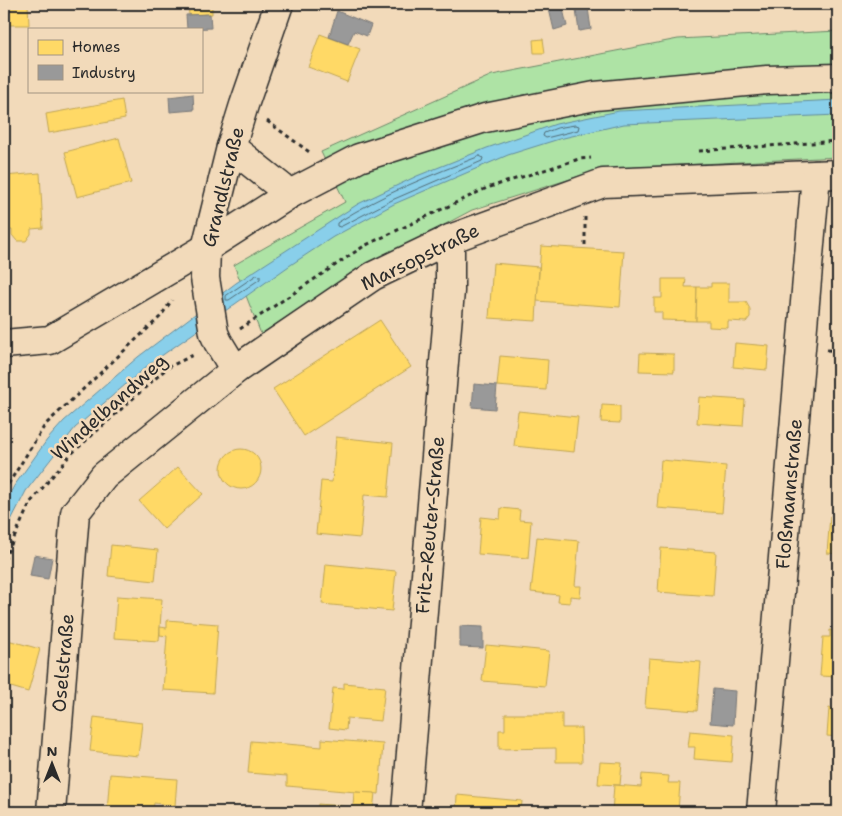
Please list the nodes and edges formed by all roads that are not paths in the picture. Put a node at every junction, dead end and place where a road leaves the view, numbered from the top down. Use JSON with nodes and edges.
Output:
{"nodes":[{"id":1,"x":279,"y":4,"type":"edge"},
{"id":2,"x":838,"y":78,"type":"edge"},
{"id":3,"x":231,"y":148,"type":"junction"},
{"id":4,"x":827,"y":175,"type":"edge"},
{"id":5,"x":290,"y":194,"type":"junction"},
{"id":6,"x":450,"y":239,"type":"junction"},
{"id":7,"x":206,"y":248,"type":"junction"},
{"id":8,"x":4,"y":344,"type":"edge"},
{"id":9,"x":235,"y":370,"type":"junction"},
{"id":10,"x":75,"y":513,"type":"joint"},
{"id":11,"x":51,"y":812,"type":"edge"},
{"id":12,"x":406,"y":812,"type":"edge"},
{"id":13,"x":761,"y":812,"type":"edge"}],
"edges":[{"from":1,"to":3,"type":"street","name":"Grandlstraße"},
{"from":2,"to":5,"type":"street"},
{"from":3,"to":5,"type":"street"},
{"from":3,"to":7,"type":"street","name":"Grandlstraße"},
{"from":4,"to":6,"type":"street","name":"Marsopstraße"},
{"from":4,"to":13,"type":"street","name":"Floßmannstraße"},
{"from":5,"to":7,"type":"street"},
{"from":6,"to":9,"type":"street","name":"Marsopstraße"},
{"from":6,"to":12,"type":"street","name":"Fritz-Reuter-Straße"},
{"from":7,"to":8,"type":"street"},
{"from":7,"to":9,"type":"street","name":"Grandlstraße"},
{"from":9,"to":10,"type":"street","name":"Marsopstraße"},
{"from":10,"to":11,"type":"street","name":"Oselstraße"}]}
